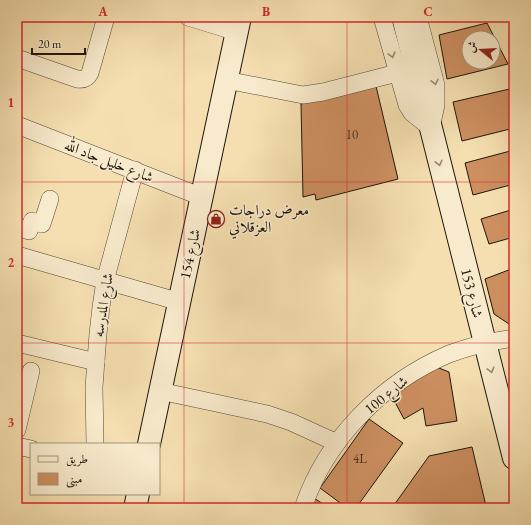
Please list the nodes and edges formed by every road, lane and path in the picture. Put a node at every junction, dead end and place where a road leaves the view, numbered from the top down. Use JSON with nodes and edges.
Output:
{"nodes":[{"id":1,"x":106,"y":17,"type":"edge"},
{"id":2,"x":188,"y":17,"type":"edge"},
{"id":3,"x":382,"y":17,"type":"edge"},
{"id":4,"x":403,"y":17,"type":"edge"},
{"id":5,"x":418,"y":17,"type":"edge"},
{"id":6,"x":238,"y":24,"type":"edge"},
{"id":7,"x":17,"y":58,"type":"edge"},
{"id":8,"x":397,"y":73,"type":"junction"},
{"id":9,"x":226,"y":80,"type":"junction"},
{"id":10,"x":17,"y":125,"type":"edge"},
{"id":11,"x":431,"y":126,"type":"junction"},
{"id":12,"x":135,"y":170,"type":"junction"},
{"id":13,"x":202,"y":197,"type":"junction"},
{"id":14,"x":50,"y":199,"type":"dead end"},
{"id":15,"x":17,"y":227,"type":"edge"},
{"id":16,"x":17,"y":255,"type":"edge"},
{"id":17,"x":105,"y":281,"type":"junction"},
{"id":18,"x":180,"y":302,"type":"junction"},
{"id":19,"x":514,"y":338,"type":"edge"},
{"id":20,"x":484,"y":343,"type":"junction"},
{"id":21,"x":17,"y":344,"type":"edge"},
{"id":22,"x":96,"y":362,"type":"junction"},
{"id":23,"x":31,"y":371,"type":"dead end"},
{"id":24,"x":160,"y":391,"type":"junction"},
{"id":25,"x":17,"y":430,"type":"edge"},
{"id":26,"x":95,"y":443,"type":"edge"},
{"id":27,"x":149,"y":443,"type":"edge"},
{"id":28,"x":336,"y":443,"type":"junction"},
{"id":29,"x":17,"y":446,"type":"edge"},
{"id":30,"x":30,"y":449,"type":"edge"},
{"id":31,"x":514,"y":458,"type":"edge"},
{"id":32,"x":138,"y":495,"type":"edge"},
{"id":33,"x":135,"y":508,"type":"edge"},
{"id":34,"x":303,"y":508,"type":"edge"}],
"edges":[{"from":1,"to":7,"type":"street"},
{"from":2,"to":6,"type":"street"},
{"from":3,"to":8,"type":"street","one_way":true},
{"from":4,"to":11,"type":"street"},
{"from":5,"to":11,"type":"street","name":"شارع 153","one_way":true},
{"from":6,"to":9,"type":"street","name":"شارع 154"},
{"from":8,"to":9,"type":"street"},
{"from":8,"to":11,"type":"street"},
{"from":9,"to":13,"type":"street","name":"شارع 154"},
{"from":10,"to":12,"type":"street","name":"شارع خليل جاد الله"},
{"from":11,"to":20,"type":"street","name":"شارع 153","one_way":true},
{"from":12,"to":13,"type":"street","name":"شارع خليل جاد الله"},
{"from":12,"to":17,"type":"street","name":"شارع المدرسه"},
{"from":13,"to":18,"type":"street","name":"شارع 154"},
{"from":14,"to":15,"type":"street"},
{"from":16,"to":17,"type":"street"},
{"from":17,"to":18,"type":"street"},
{"from":17,"to":22,"type":"street","name":"شارع المدرسه"},
{"from":18,"to":24,"type":"street","name":"شارع 154"},
{"from":19,"to":20,"type":"street","name":"شارع 100"},
{"from":20,"to":28,"type":"street","name":"شارع 100"},
{"from":20,"to":31,"type":"street","name":"شارع 153","one_way":true},
{"from":21,"to":22,"type":"street"},
{"from":22,"to":26,"type":"street","name":"شارع المدرسه"},
{"from":23,"to":25,"type":"street"},
{"from":24,"to":27,"type":"street","name":"شارع 154"},
{"from":24,"to":28,"type":"street"},
{"from":28,"to":34,"type":"street","name":"شارع 100"},
{"from":29,"to":30,"type":"street"},
{"from":32,"to":33,"type":"street"}]}
